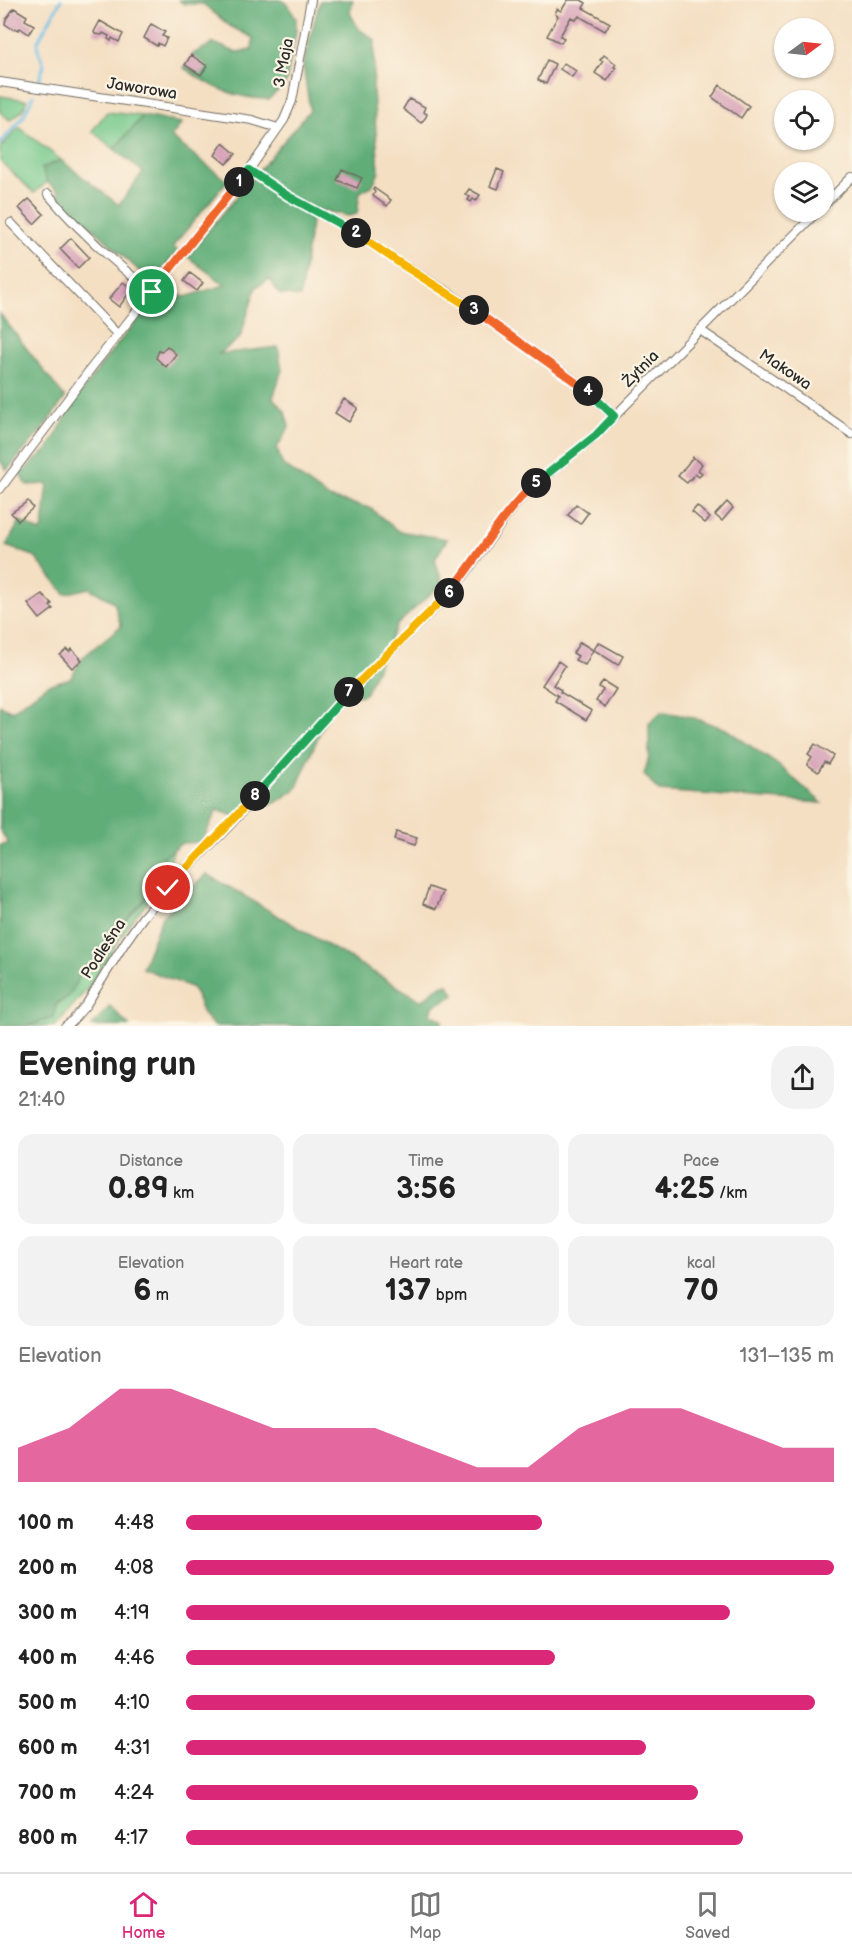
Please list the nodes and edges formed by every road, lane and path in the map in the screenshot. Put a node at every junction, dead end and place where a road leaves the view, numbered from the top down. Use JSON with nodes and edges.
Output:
{"nodes":[{"id":1,"x":312,"y":0,"type":"edge"},
{"id":2,"x":0,"y":82,"type":"edge"},
{"id":3,"x":278,"y":128,"type":"junction"},
{"id":4,"x":249,"y":170,"type":"junction"},
{"id":5,"x":852,"y":177,"type":"edge"},
{"id":6,"x":48,"y":194,"type":"dead end"},
{"id":7,"x":834,"y":195,"type":"edge"},
{"id":8,"x":807,"y":222,"type":"edge"},
{"id":9,"x":11,"y":223,"type":"dead end"},
{"id":10,"x":152,"y":292,"type":"junction"},
{"id":11,"x":700,"y":330,"type":"junction"},
{"id":12,"x":118,"y":335,"type":"junction"},
{"id":13,"x":614,"y":416,"type":"junction"},
{"id":14,"x":852,"y":434,"type":"edge"},
{"id":15,"x":0,"y":489,"type":"edge"},
{"id":16,"x":168,"y":888,"type":"joint"},
{"id":17,"x":65,"y":1026,"type":"edge"}],
"edges":[{"from":1,"to":3,"type":"street","name":"3 Maja"},
{"from":2,"to":3,"type":"street","name":"Jaworowa"},
{"from":3,"to":4,"type":"street","name":"3 Maja"},
{"from":4,"to":10,"type":"street","name":"3 Maja"},
{"from":4,"to":13,"type":"street"},
{"from":5,"to":7,"type":"street"},
{"from":6,"to":10,"type":"street"},
{"from":8,"to":11,"type":"street","name":"Żytnia"},
{"from":9,"to":12,"type":"street"},
{"from":10,"to":12,"type":"street","name":"3 Maja"},
{"from":11,"to":13,"type":"street","name":"Żytnia"},
{"from":11,"to":14,"type":"street","name":"Makowa"},
{"from":12,"to":15,"type":"street","name":"3 Maja"},
{"from":13,"to":16,"type":"street","name":"Żytnia"},
{"from":16,"to":17,"type":"street","name":"Podleśna"}]}
